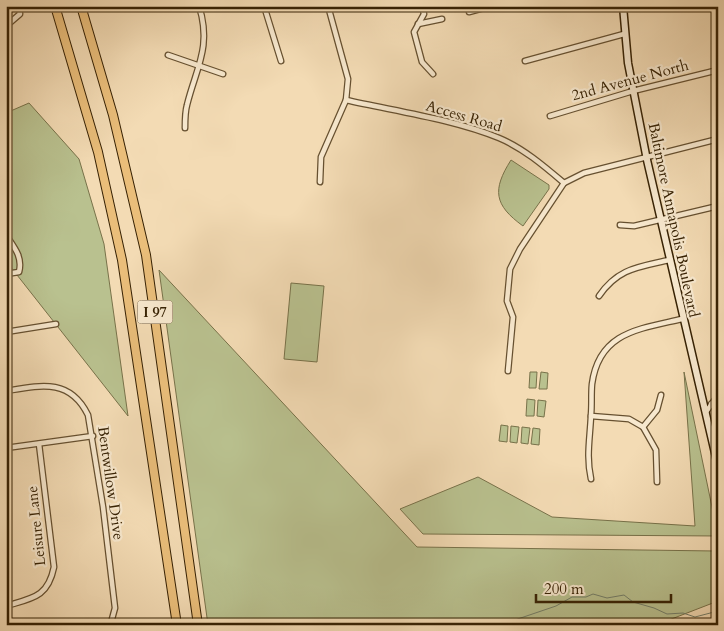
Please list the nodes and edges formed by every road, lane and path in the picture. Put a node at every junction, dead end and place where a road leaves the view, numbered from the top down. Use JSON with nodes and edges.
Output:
{"nodes":[{"id":1,"x":55,"y":6,"type":"edge"},
{"id":2,"x":81,"y":6,"type":"edge"},
{"id":3,"x":199,"y":6,"type":"edge"},
{"id":4,"x":264,"y":6,"type":"edge"},
{"id":5,"x":328,"y":6,"type":"edge"},
{"id":6,"x":422,"y":6,"type":"edge"},
{"id":7,"x":491,"y":6,"type":"edge"},
{"id":8,"x":623,"y":6,"type":"edge"},
{"id":9,"x":19,"y":7,"type":"edge"},
{"id":10,"x":469,"y":12,"type":"dead end"},
{"id":11,"x":718,"y":15,"type":"edge"},
{"id":12,"x":442,"y":19,"type":"dead end"},
{"id":13,"x":418,"y":24,"type":"junction"},
{"id":14,"x":6,"y":26,"type":"edge"},
{"id":15,"x":718,"y":28,"type":"edge"},
{"id":16,"x":624,"y":34,"type":"junction"},
{"id":17,"x":168,"y":55,"type":"dead end"},
{"id":18,"x":281,"y":61,"type":"dead end"},
{"id":19,"x":525,"y":61,"type":"dead end"},
{"id":20,"x":201,"y":66,"type":"junction"},
{"id":21,"x":718,"y":70,"type":"edge"},
{"id":22,"x":223,"y":74,"type":"dead end"},
{"id":23,"x":434,"y":74,"type":"dead end"},
{"id":24,"x":633,"y":91,"type":"junction"},
{"id":25,"x":346,"y":100,"type":"junction"},
{"id":26,"x":550,"y":116,"type":"dead end"},
{"id":27,"x":185,"y":128,"type":"dead end"},
{"id":28,"x":718,"y":139,"type":"edge"},
{"id":29,"x":646,"y":157,"type":"junction"},
{"id":30,"x":320,"y":182,"type":"dead end"},
{"id":31,"x":564,"y":183,"type":"junction"},
{"id":32,"x":718,"y":206,"type":"edge"},
{"id":33,"x":660,"y":220,"type":"junction"},
{"id":34,"x":620,"y":225,"type":"dead end"},
{"id":35,"x":6,"y":235,"type":"edge"},
{"id":36,"x":669,"y":260,"type":"junction"},
{"id":37,"x":6,"y":274,"type":"edge"},
{"id":38,"x":599,"y":296,"type":"dead end"},
{"id":39,"x":682,"y":319,"type":"junction"},
{"id":40,"x":56,"y":324,"type":"dead end"},
{"id":41,"x":6,"y":332,"type":"edge"},
{"id":42,"x":508,"y":370,"type":"dead end"},
{"id":43,"x":6,"y":391,"type":"edge"},
{"id":44,"x":661,"y":395,"type":"dead end"},
{"id":45,"x":718,"y":395,"type":"edge"},
{"id":46,"x":711,"y":404,"type":"junction"},
{"id":47,"x":718,"y":409,"type":"edge"},
{"id":48,"x":706,"y":412,"type":"junction"},
{"id":49,"x":591,"y":416,"type":"junction"},
{"id":50,"x":643,"y":427,"type":"junction"},
{"id":51,"x":93,"y":436,"type":"junction"},
{"id":52,"x":39,"y":444,"type":"junction"},
{"id":53,"x":6,"y":448,"type":"edge"},
{"id":54,"x":718,"y":466,"type":"edge"},
{"id":55,"x":591,"y":479,"type":"dead end"},
{"id":56,"x":657,"y":482,"type":"dead end"},
{"id":57,"x":161,"y":521,"type":"junction"},
{"id":58,"x":6,"y":606,"type":"edge"},
{"id":59,"x":112,"y":619,"type":"dead end"},
{"id":60,"x":173,"y":625,"type":"edge"},
{"id":61,"x":177,"y":625,"type":"edge"},
{"id":62,"x":198,"y":625,"type":"edge"}],
"edges":[{"from":1,"to":57,"type":"highway","number":"I 97"},
{"from":2,"to":62,"type":"highway","number":"I 97"},
{"from":3,"to":20,"type":"street"},
{"from":4,"to":18,"type":"street"},
{"from":5,"to":25,"type":"street"},
{"from":6,"to":13,"type":"street"},
{"from":7,"to":10,"type":"street"},
{"from":8,"to":16,"type":"main road","name":"Baltimore Annapolis Boulevard"},
{"from":9,"to":14,"type":"street"},
{"from":11,"to":15,"type":"street"},
{"from":12,"to":13,"type":"street"},
{"from":13,"to":23,"type":"street"},
{"from":16,"to":19,"type":"street"},
{"from":16,"to":24,"type":"main road","name":"Baltimore Annapolis Boulevard"},
{"from":17,"to":20,"type":"street"},
{"from":20,"to":22,"type":"street"},
{"from":20,"to":27,"type":"street"},
{"from":21,"to":24,"type":"street","name":"2nd Avenue North"},
{"from":24,"to":26,"type":"street","name":"2nd Avenue North"},
{"from":24,"to":29,"type":"main road","name":"Baltimore Annapolis Boulevard"},
{"from":25,"to":30,"type":"street"},
{"from":25,"to":31,"type":"street","name":"Access Road"},
{"from":28,"to":29,"type":"street"},
{"from":29,"to":31,"type":"street"},
{"from":29,"to":33,"type":"main road","name":"Baltimore Annapolis Boulevard"},
{"from":31,"to":42,"type":"street"},
{"from":32,"to":33,"type":"street"},
{"from":33,"to":34,"type":"street"},
{"from":33,"to":36,"type":"main road","name":"Baltimore Annapolis Boulevard"},
{"from":35,"to":37,"type":"street"},
{"from":36,"to":38,"type":"street"},
{"from":36,"to":39,"type":"main road","name":"Baltimore Annapolis Boulevard"},
{"from":39,"to":48,"type":"main road","name":"Baltimore Annapolis Boulevard"},
{"from":39,"to":49,"type":"street"},
{"from":40,"to":41,"type":"street"},
{"from":43,"to":51,"type":"street","name":"Bentwillow Drive"},
{"from":44,"to":50,"type":"street"},
{"from":45,"to":46,"type":"street"},
{"from":46,"to":47,"type":"street"},
{"from":46,"to":48,"type":"street"},
{"from":48,"to":54,"type":"main road","name":"Baltimore Annapolis Boulevard"},
{"from":49,"to":50,"type":"street"},
{"from":49,"to":55,"type":"street"},
{"from":50,"to":56,"type":"street"},
{"from":51,"to":52,"type":"street"},
{"from":51,"to":59,"type":"street","name":"Bentwillow Drive"},
{"from":52,"to":53,"type":"street"},
{"from":52,"to":58,"type":"street","name":"Leisure Lane"},
{"from":57,"to":60,"type":"highway","number":"I 97"},
{"from":57,"to":61,"type":"highway"}]}
